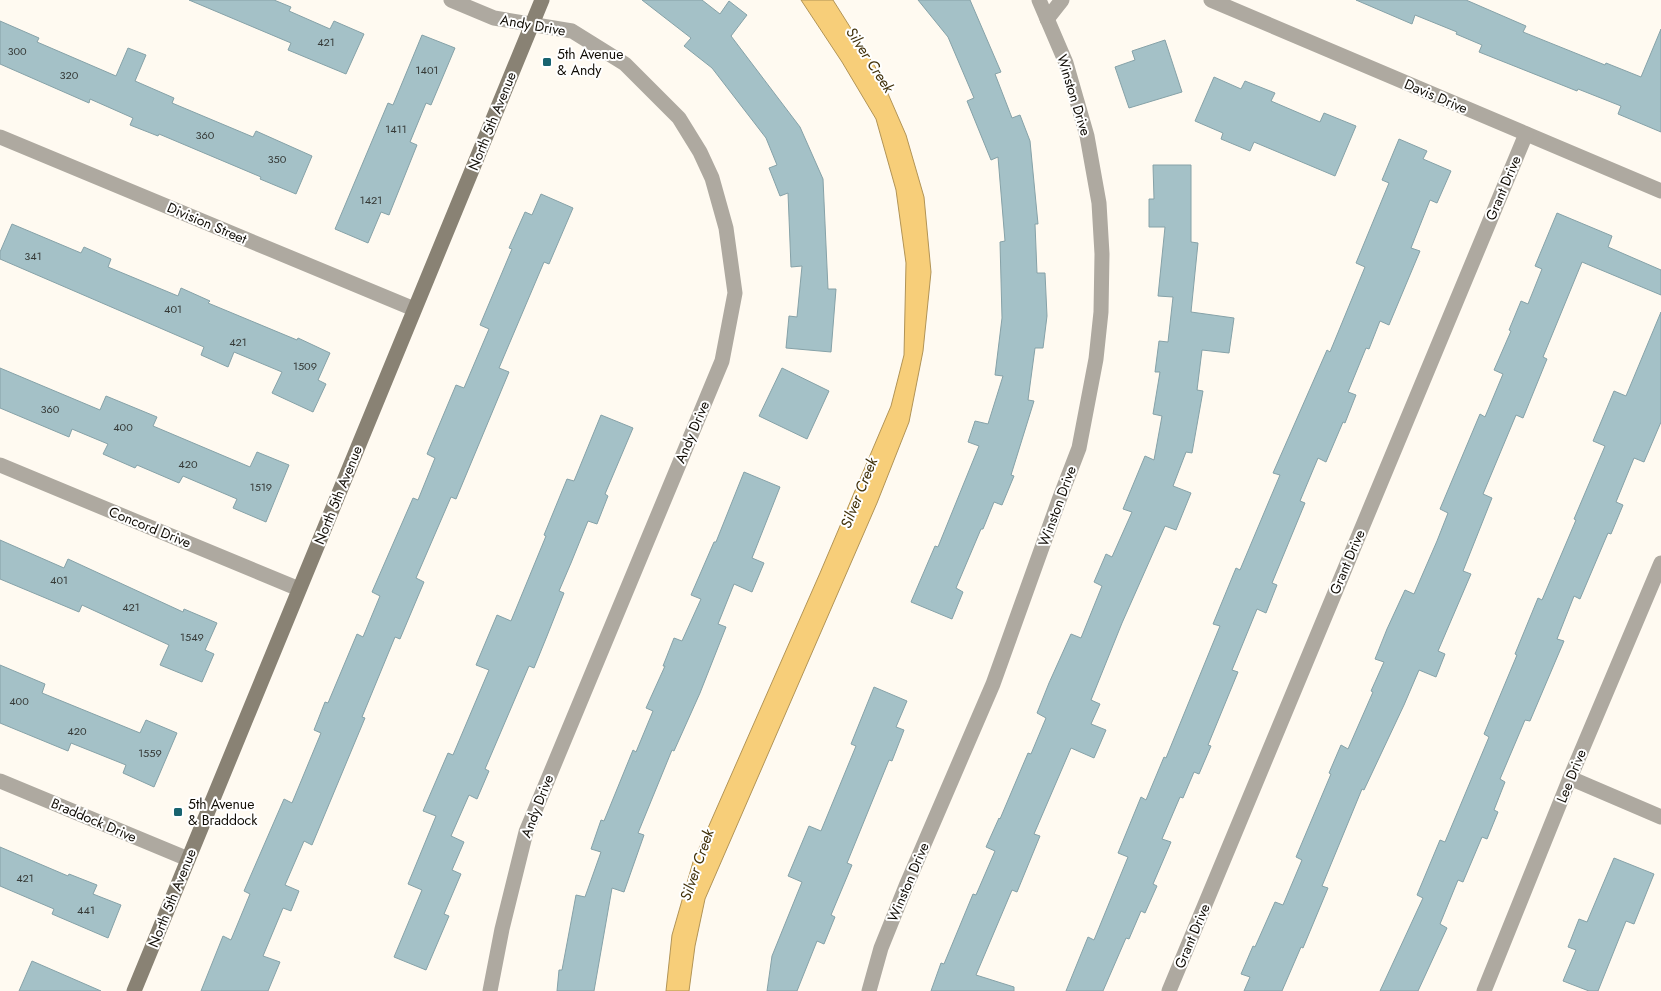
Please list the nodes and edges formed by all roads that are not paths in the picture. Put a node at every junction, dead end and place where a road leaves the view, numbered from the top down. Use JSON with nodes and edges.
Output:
{"nodes":[{"id":1,"x":451,"y":0,"type":"edge"},
{"id":2,"x":542,"y":0,"type":"edge"},
{"id":3,"x":1039,"y":0,"type":"edge"},
{"id":4,"x":1062,"y":0,"type":"edge"},
{"id":5,"x":1211,"y":0,"type":"edge"},
{"id":6,"x":1047,"y":19,"type":"junction"},
{"id":7,"x":532,"y":24,"type":"junction"},
{"id":8,"x":1526,"y":134,"type":"junction"},
{"id":9,"x":0,"y":136,"type":"edge"},
{"id":10,"x":1661,"y":191,"type":"edge"},
{"id":11,"x":414,"y":309,"type":"junction"},
{"id":12,"x":0,"y":465,"type":"edge"},
{"id":13,"x":1661,"y":563,"type":"edge"},
{"id":14,"x":299,"y":589,"type":"junction"},
{"id":15,"x":1570,"y":778,"type":"junction"},
{"id":16,"x":0,"y":781,"type":"edge"},
{"id":17,"x":1661,"y":817,"type":"edge"},
{"id":18,"x":188,"y":859,"type":"junction"},
{"id":19,"x":134,"y":991,"type":"edge"},
{"id":20,"x":490,"y":991,"type":"edge"},
{"id":21,"x":870,"y":991,"type":"edge"},
{"id":22,"x":1169,"y":991,"type":"edge"},
{"id":23,"x":1484,"y":991,"type":"edge"}],
"edges":[{"from":1,"to":7,"type":"street","name":"Andy Drive"},
{"from":2,"to":7,"type":"street","name":"North 5th Avenue"},
{"from":3,"to":6,"type":"street","name":"Winston Drive"},
{"from":4,"to":6,"type":"street"},
{"from":5,"to":8,"type":"street","name":"Davis Drive"},
{"from":6,"to":21,"type":"street","name":"Winston Drive"},
{"from":7,"to":11,"type":"street","name":"North 5th Avenue"},
{"from":7,"to":20,"type":"street","name":"Andy Drive"},
{"from":8,"to":10,"type":"street","name":"Davis Drive"},
{"from":8,"to":22,"type":"street","name":"Grant Drive"},
{"from":9,"to":11,"type":"street","name":"Division Street"},
{"from":11,"to":14,"type":"street","name":"North 5th Avenue"},
{"from":12,"to":14,"type":"street","name":"Concord Drive"},
{"from":13,"to":15,"type":"street","name":"Lee Drive"},
{"from":14,"to":18,"type":"street","name":"North 5th Avenue"},
{"from":15,"to":17,"type":"street"},
{"from":15,"to":23,"type":"street","name":"Lee Drive"},
{"from":16,"to":18,"type":"street","name":"Braddock Drive"},
{"from":18,"to":19,"type":"street","name":"North 5th Avenue"}]}
